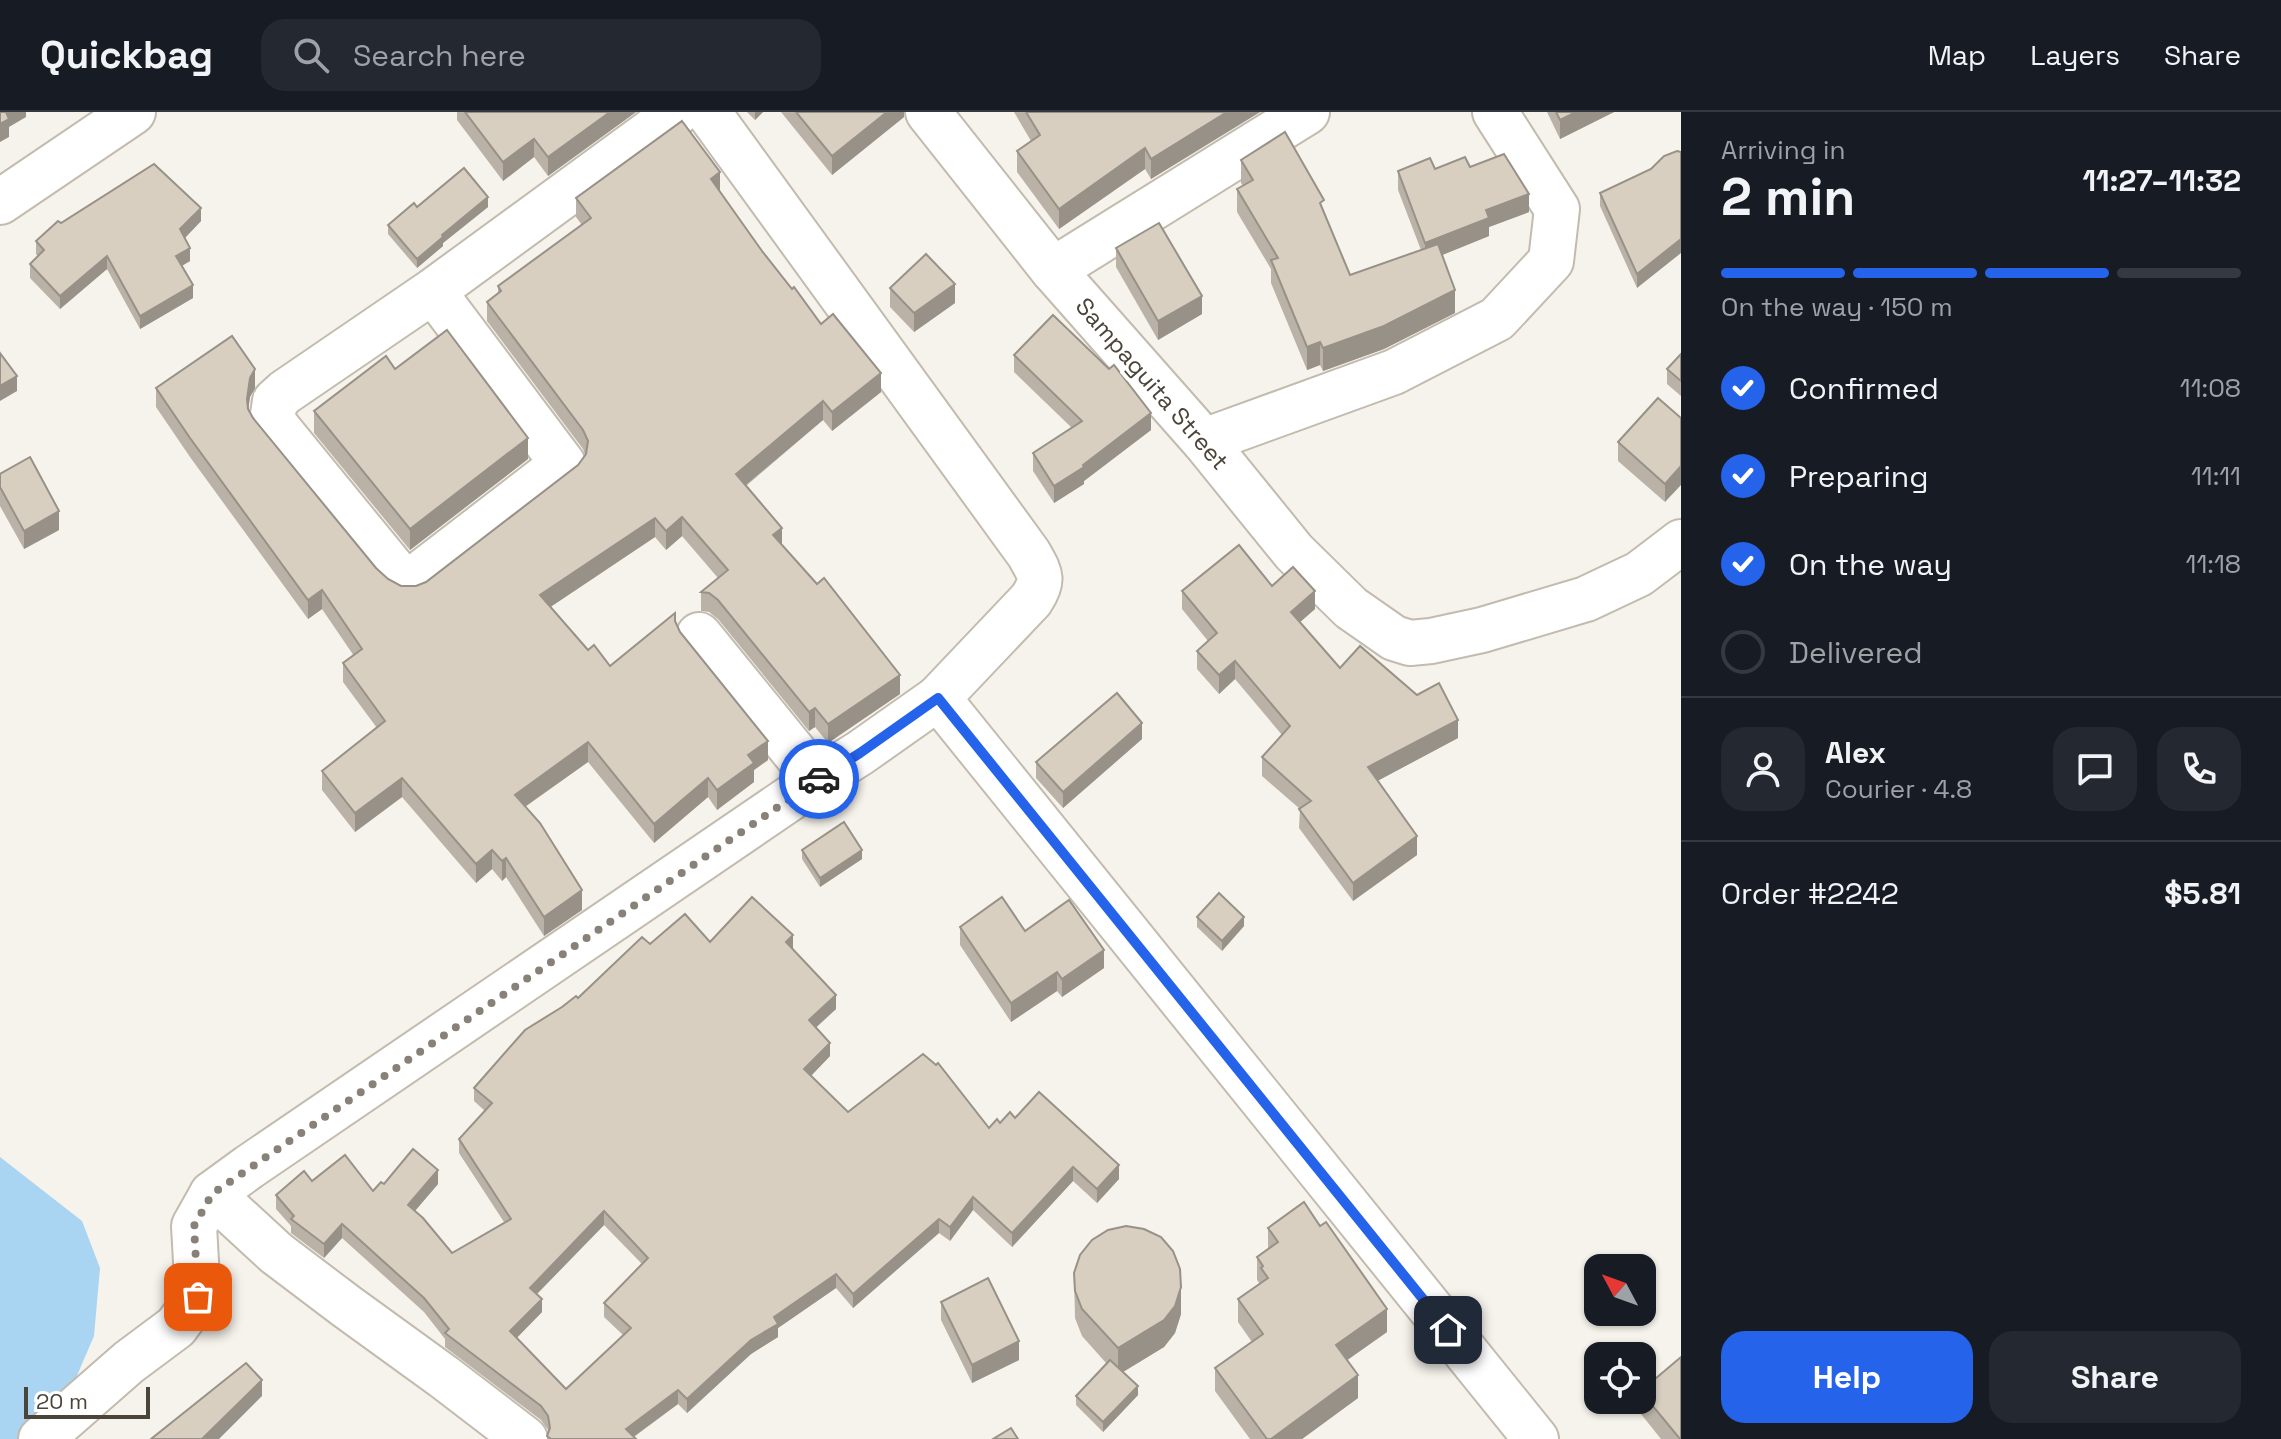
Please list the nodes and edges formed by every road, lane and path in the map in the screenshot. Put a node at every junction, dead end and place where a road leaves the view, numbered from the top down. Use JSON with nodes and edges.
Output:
{"nodes":[{"id":1,"x":133,"y":112,"type":"edge"},
{"id":2,"x":678,"y":112,"type":"edge"},
{"id":3,"x":708,"y":112,"type":"edge"},
{"id":4,"x":928,"y":112,"type":"edge"},
{"id":5,"x":1307,"y":112,"type":"edge"},
{"id":6,"x":1495,"y":112,"type":"edge"},
{"id":7,"x":0,"y":202,"type":"edge"},
{"id":8,"x":1053,"y":270,"type":"junction"},
{"id":9,"x":433,"y":291,"type":"junction"},
{"id":10,"x":1204,"y":441,"type":"junction"},
{"id":11,"x":1681,"y":542,"type":"edge"},
{"id":12,"x":699,"y":635,"type":"dead end"},
{"id":13,"x":938,"y":698,"type":"junction"},
{"id":14,"x":817,"y":780,"type":"junction"},
{"id":15,"x":203,"y":1210,"type":"junction"},
{"id":16,"x":41,"y":1439,"type":"edge"},
{"id":17,"x":525,"y":1439,"type":"edge"},
{"id":18,"x":1536,"y":1439,"type":"edge"}],
"edges":[{"from":1,"to":7,"type":"street"},
{"from":2,"to":9,"type":"street"},
{"from":3,"to":13,"type":"street"},
{"from":4,"to":8,"type":"street","name":"Sampaguita Street"},
{"from":5,"to":8,"type":"street"},
{"from":6,"to":10,"type":"street"},
{"from":8,"to":10,"type":"street","name":"Sampaguita Street"},
{"from":9,"to":9,"type":"street"},
{"from":10,"to":11,"type":"street","name":"Sampaguita Street"},
{"from":12,"to":14,"type":"street"},
{"from":13,"to":14,"type":"street"},
{"from":13,"to":18,"type":"street"},
{"from":14,"to":15,"type":"street"},
{"from":15,"to":16,"type":"street"},
{"from":15,"to":17,"type":"street"}]}
